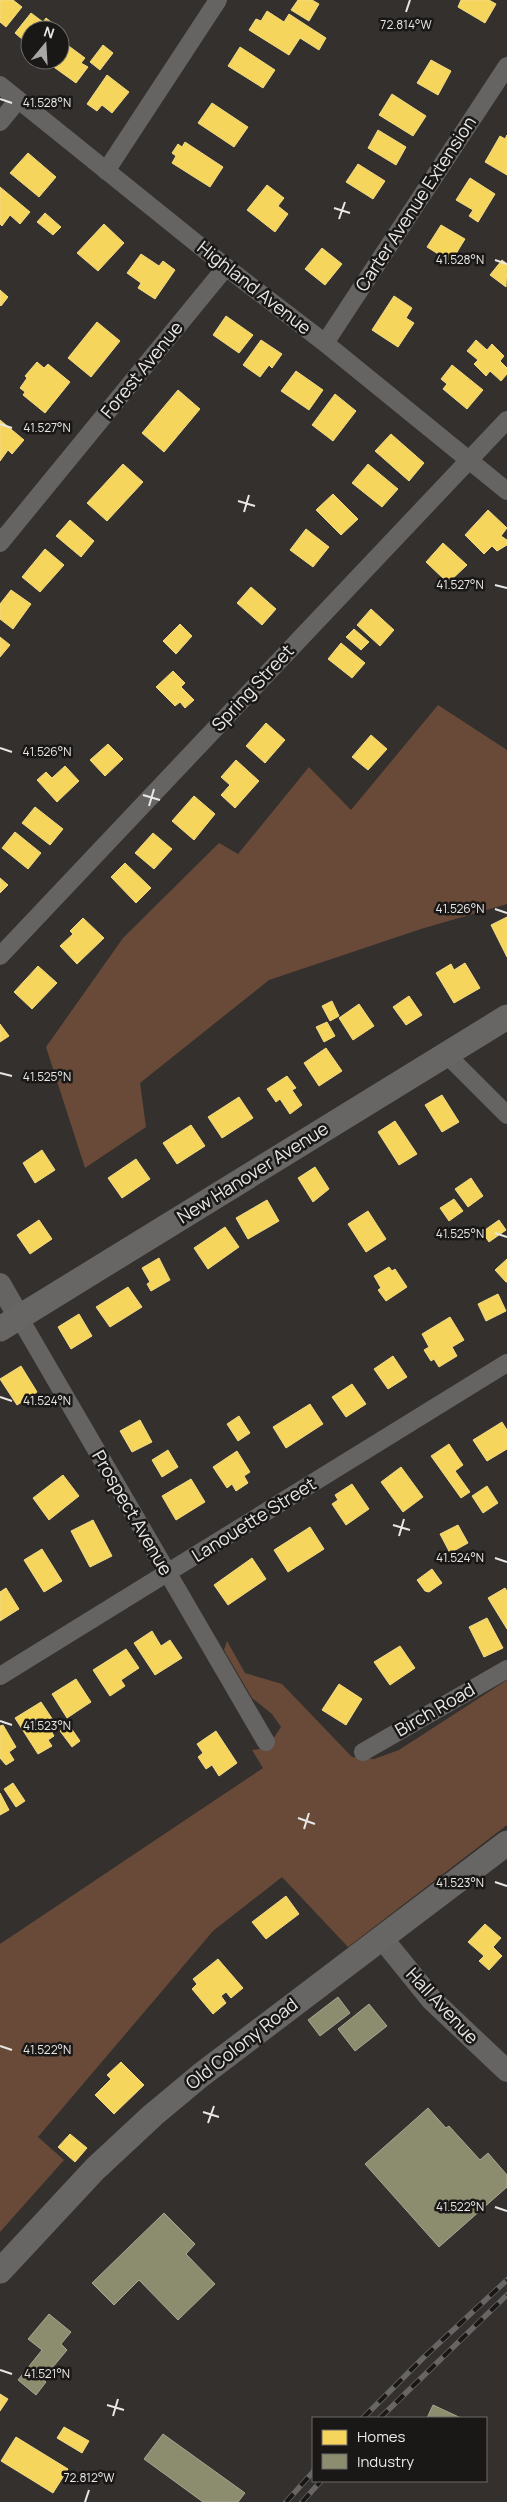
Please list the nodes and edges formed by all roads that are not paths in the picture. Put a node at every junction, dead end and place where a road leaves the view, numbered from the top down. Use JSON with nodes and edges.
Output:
{"nodes":[{"id":1,"x":218,"y":0,"type":"edge"},
{"id":2,"x":507,"y":66,"type":"edge"},
{"id":3,"x":0,"y":85,"type":"edge"},
{"id":4,"x":18,"y":100,"type":"junction"},
{"id":5,"x":0,"y":122,"type":"edge"},
{"id":6,"x":106,"y":171,"type":"junction"},
{"id":7,"x":226,"y":267,"type":"junction"},
{"id":8,"x":325,"y":343,"type":"junction"},
{"id":9,"x":507,"y":420,"type":"edge"},
{"id":10,"x":470,"y":460,"type":"junction"},
{"id":11,"x":507,"y":491,"type":"edge"},
{"id":12,"x":0,"y":543,"type":"edge"},
{"id":13,"x":0,"y":956,"type":"edge"},
{"id":14,"x":507,"y":1017,"type":"edge"},
{"id":15,"x":446,"y":1054,"type":"junction"},
{"id":16,"x":507,"y":1115,"type":"edge"},
{"id":17,"x":0,"y":1284,"type":"edge"},
{"id":18,"x":9,"y":1323,"type":"edge"},
{"id":19,"x":507,"y":1363,"type":"edge"},
{"id":20,"x":167,"y":1573,"type":"junction"},
{"id":21,"x":507,"y":1669,"type":"edge"},
{"id":22,"x":0,"y":1676,"type":"edge"},
{"id":23,"x":266,"y":1742,"type":"dead end"},
{"id":24,"x":363,"y":1752,"type":"dead end"},
{"id":25,"x":507,"y":1843,"type":"edge"},
{"id":26,"x":381,"y":1937,"type":"junction"},
{"id":27,"x":507,"y":2071,"type":"edge"},
{"id":28,"x":0,"y":2271,"type":"edge"}],
"edges":[{"from":1,"to":6,"type":"street"},
{"from":2,"to":8,"type":"street","name":"Carter Avenue Extension"},
{"from":3,"to":4,"type":"street","name":"Highland Avenue"},
{"from":4,"to":5,"type":"street"},
{"from":4,"to":6,"type":"street","name":"Highland Avenue"},
{"from":6,"to":7,"type":"street","name":"Highland Avenue"},
{"from":7,"to":8,"type":"street","name":"Highland Avenue"},
{"from":7,"to":12,"type":"street","name":"Forest Avenue"},
{"from":8,"to":10,"type":"street","name":"Highland Avenue"},
{"from":9,"to":10,"type":"street","name":"Spring Street"},
{"from":10,"to":11,"type":"street","name":"Highland Avenue"},
{"from":10,"to":13,"type":"street","name":"Spring Street"},
{"from":14,"to":15,"type":"main road","name":"New Hanover Avenue"},
{"from":15,"to":16,"type":"street"},
{"from":15,"to":18,"type":"main road","name":"New Hanover Avenue"},
{"from":17,"to":18,"type":"street","name":"Prospect Avenue"},
{"from":18,"to":20,"type":"street","name":"Prospect Avenue"},
{"from":19,"to":20,"type":"street","name":"Lanouette Street"},
{"from":20,"to":22,"type":"street","name":"Lanouette Street"},
{"from":20,"to":23,"type":"street","name":"Prospect Avenue"},
{"from":21,"to":24,"type":"street","name":"Birch Road"},
{"from":25,"to":26,"type":"main road","name":"Old Colony Road"},
{"from":26,"to":27,"type":"street","name":"Hall Avenue"},
{"from":26,"to":28,"type":"main road","name":"Old Colony Road"}]}
